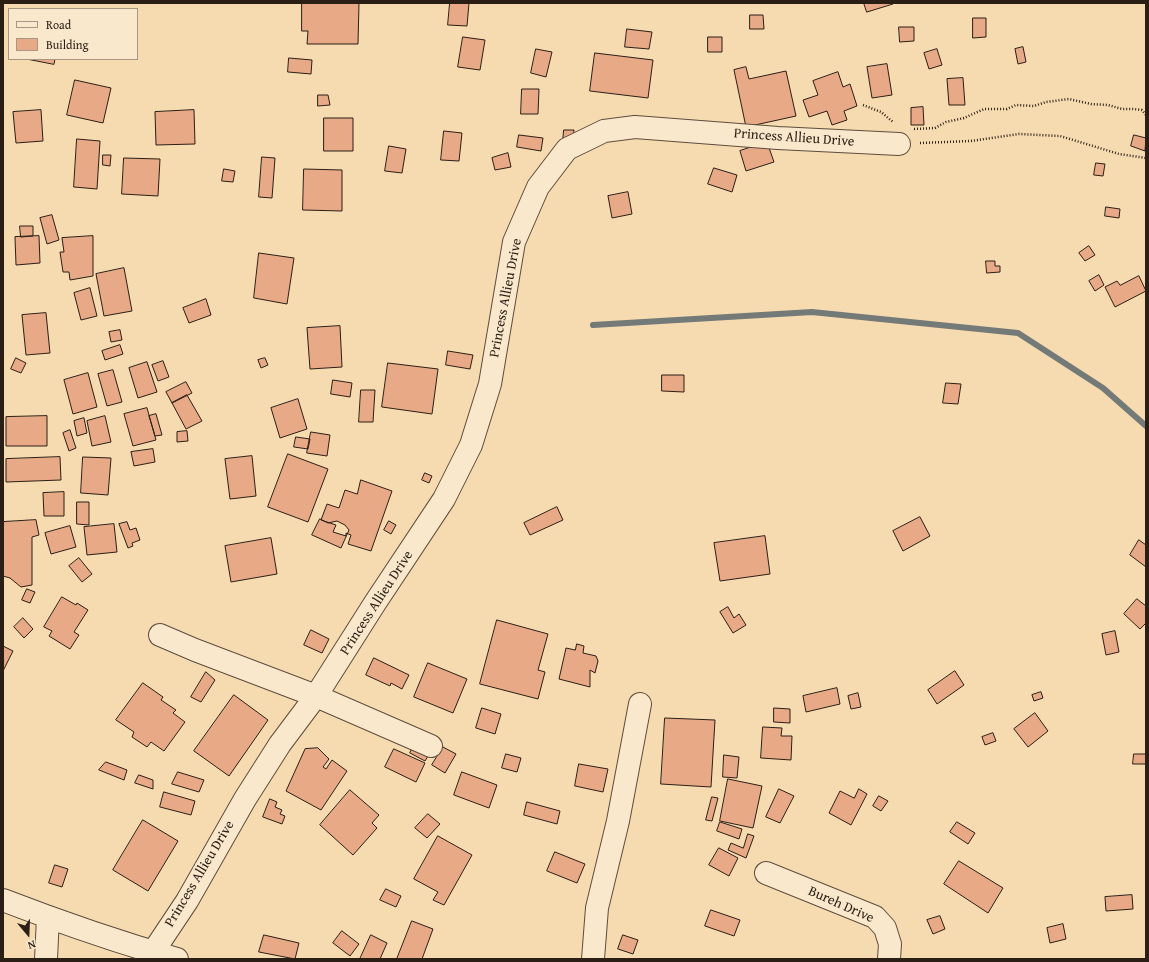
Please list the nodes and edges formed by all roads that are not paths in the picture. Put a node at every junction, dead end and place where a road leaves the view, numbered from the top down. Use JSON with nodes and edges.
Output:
{"nodes":[{"id":1,"x":901,"y":138,"type":"road end"},
{"id":2,"x":160,"y":635,"type":"dead end"},
{"id":3,"x":316,"y":696,"type":"junction"},
{"id":4,"x":640,"y":704,"type":"dead end"},
{"id":5,"x":431,"y":746,"type":"dead end"},
{"id":6,"x":766,"y":873,"type":"dead end"},
{"id":7,"x":3,"y":900,"type":"edge"},
{"id":8,"x":48,"y":917,"type":"junction"},
{"id":9,"x":153,"y":952,"type":"junction"},
{"id":10,"x":46,"y":959,"type":"edge"},
{"id":11,"x":177,"y":959,"type":"edge"},
{"id":12,"x":593,"y":959,"type":"edge"},
{"id":13,"x":889,"y":959,"type":"edge"}],
"edges":[{"from":1,"to":3,"type":"street","name":"Princess Allieu Drive"},
{"from":2,"to":3,"type":"street"},
{"from":3,"to":5,"type":"street"},
{"from":3,"to":9,"type":"street","name":"Princess Allieu Drive"},
{"from":4,"to":12,"type":"street"},
{"from":6,"to":13,"type":"street","name":"Bureh Drive"},
{"from":7,"to":8,"type":"street"},
{"from":8,"to":9,"type":"street"},
{"from":8,"to":10,"type":"street"},
{"from":9,"to":11,"type":"street"}]}
